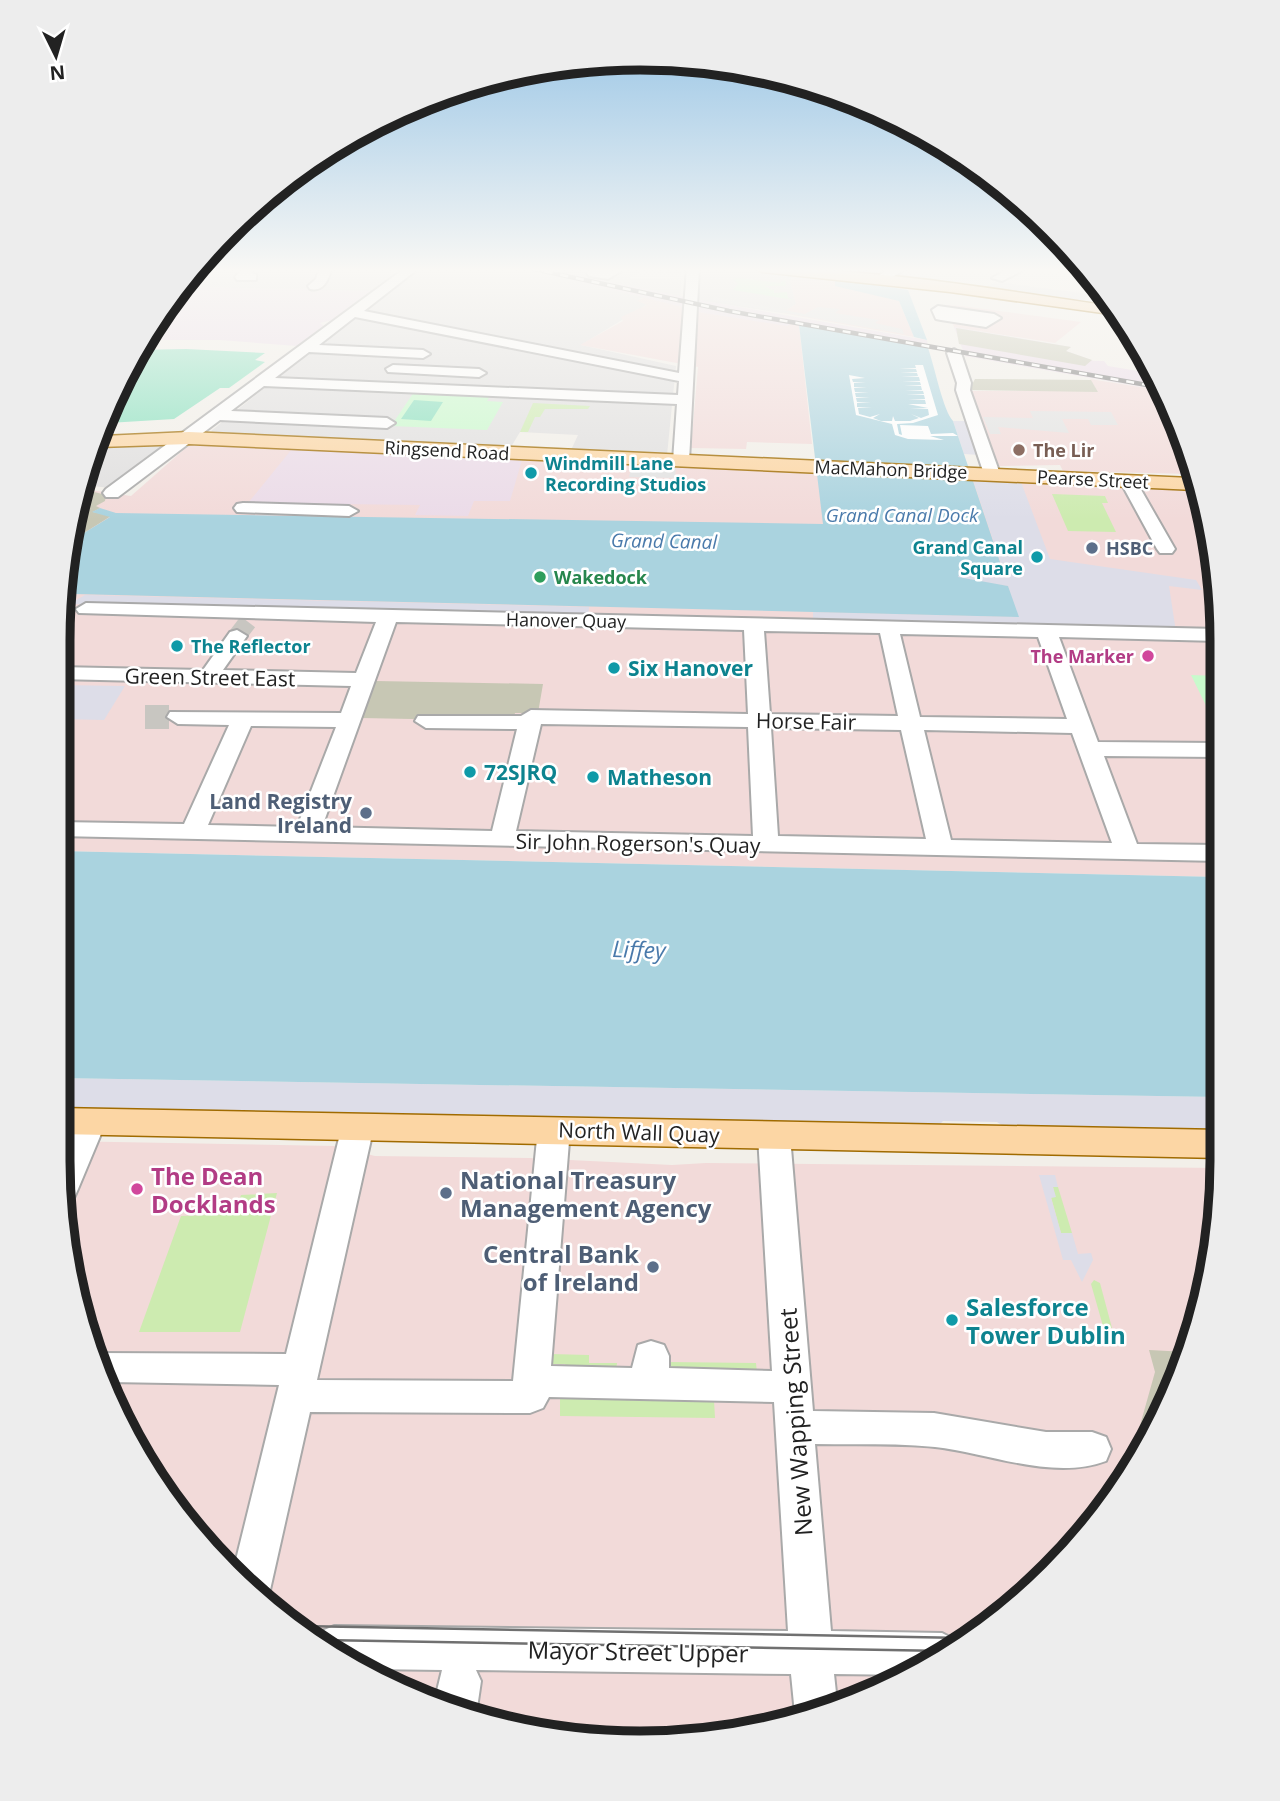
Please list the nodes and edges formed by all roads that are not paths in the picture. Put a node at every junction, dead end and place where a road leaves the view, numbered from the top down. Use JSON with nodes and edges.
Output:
{"nodes":[{"id":1,"x":301,"y":352,"type":"edge"},
{"id":2,"x":394,"y":352,"type":"edge"},
{"id":3,"x":493,"y":352,"type":"edge"},
{"id":4,"x":517,"y":352,"type":"edge"},
{"id":5,"x":687,"y":352,"type":"edge"},
{"id":6,"x":418,"y":353,"type":"joint"},
{"id":7,"x":954,"y":353,"type":"dead end"},
{"id":8,"x":436,"y":354,"type":"dead end"},
{"id":9,"x":534,"y":362,"type":"junction"},
{"id":10,"x":285,"y":365,"type":"junction"},
{"id":11,"x":310,"y":366,"type":"dead end"},
{"id":12,"x":627,"y":367,"type":"junction"},
{"id":13,"x":373,"y":369,"type":"dead end"},
{"id":14,"x":479,"y":373,"type":"junction"},
{"id":15,"x":573,"y":377,"type":"junction"},
{"id":16,"x":685,"y":378,"type":"junction"},
{"id":17,"x":263,"y":382,"type":"junction"},
{"id":18,"x":395,"y":387,"type":"junction"},
{"id":19,"x":468,"y":391,"type":"junction"},
{"id":20,"x":517,"y":393,"type":"junction"},
{"id":21,"x":616,"y":397,"type":"junction"},
{"id":22,"x":685,"y":400,"type":"junction"},
{"id":23,"x":218,"y":415,"type":"junction"},
{"id":24,"x":189,"y":438,"type":"junction"},
{"id":25,"x":106,"y":442,"type":"edge"},
{"id":26,"x":681,"y":461,"type":"junction"},
{"id":27,"x":789,"y":465,"type":"joint"},
{"id":28,"x":992,"y":474,"type":"junction"},
{"id":29,"x":1128,"y":481,"type":"junction"},
{"id":30,"x":1188,"y":484,"type":"edge"},
{"id":31,"x":112,"y":493,"type":"dead end"},
{"id":32,"x":243,"y":509,"type":"dead end"},
{"id":33,"x":349,"y":511,"type":"dead end"},
{"id":34,"x":1166,"y":549,"type":"dead end"},
{"id":35,"x":86,"y":609,"type":"dead end"},
{"id":36,"x":388,"y":617,"type":"junction"},
{"id":37,"x":754,"y":625,"type":"junction"},
{"id":38,"x":890,"y":629,"type":"junction"},
{"id":39,"x":1046,"y":631,"type":"junction"},
{"id":40,"x":1210,"y":635,"type":"edge"},
{"id":41,"x":237,"y":636,"type":"tunnel mouth"},
{"id":42,"x":70,"y":673,"type":"edge"},
{"id":43,"x":209,"y":676,"type":"junction"},
{"id":44,"x":363,"y":680,"type":"junction"},
{"id":45,"x":178,"y":718,"type":"tunnel mouth"},
{"id":46,"x":243,"y":719,"type":"junction"},
{"id":47,"x":349,"y":720,"type":"junction"},
{"id":48,"x":530,"y":720,"type":"junction"},
{"id":49,"x":761,"y":720,"type":"junction"},
{"id":50,"x":426,"y":721,"type":"dead end"},
{"id":51,"x":914,"y":723,"type":"junction"},
{"id":52,"x":1080,"y":726,"type":"junction"},
{"id":53,"x":1089,"y":749,"type":"junction"},
{"id":54,"x":1210,"y":750,"type":"edge"},
{"id":55,"x":70,"y":829,"type":"edge"},
{"id":56,"x":192,"y":833,"type":"junction"},
{"id":57,"x":306,"y":836,"type":"junction"},
{"id":58,"x":502,"y":840,"type":"junction"},
{"id":59,"x":766,"y":846,"type":"junction"},
{"id":60,"x":940,"y":848,"type":"junction"},
{"id":61,"x":1127,"y":851,"type":"junction"},
{"id":62,"x":1210,"y":853,"type":"edge"},
{"id":63,"x":74,"y":1121,"type":"edge"},
{"id":64,"x":358,"y":1126,"type":"junction"},
{"id":65,"x":554,"y":1129,"type":"junction"},
{"id":66,"x":774,"y":1136,"type":"junction"},
{"id":67,"x":70,"y":1142,"type":"edge"},
{"id":68,"x":1210,"y":1144,"type":"edge"},
{"id":69,"x":108,"y":1367,"type":"edge"},
{"id":70,"x":531,"y":1381,"type":"junction"},
{"id":71,"x":298,"y":1383,"type":"junction"},
{"id":72,"x":792,"y":1387,"type":"junction"},
{"id":73,"x":795,"y":1427,"type":"junction"},
{"id":74,"x":1092,"y":1449,"type":"dead end"},
{"id":75,"x":252,"y":1578,"type":"edge"},
{"id":76,"x":342,"y":1647,"type":"edge"},
{"id":77,"x":811,"y":1654,"type":"junction"},
{"id":78,"x":927,"y":1654,"type":"edge"},
{"id":79,"x":816,"y":1703,"type":"edge"}],
"edges":[{"from":1,"to":10,"type":"street"},
{"from":2,"to":6,"type":"street"},
{"from":3,"to":14,"type":"street"},
{"from":4,"to":9,"type":"street"},
{"from":5,"to":16,"type":"street"},
{"from":6,"to":8,"type":"street"},
{"from":7,"to":28,"type":"street"},
{"from":9,"to":15,"type":"street"},
{"from":9,"to":20,"type":"street"},
{"from":10,"to":11,"type":"street"},
{"from":10,"to":17,"type":"street"},
{"from":12,"to":15,"type":"street"},
{"from":12,"to":16,"type":"street"},
{"from":12,"to":21,"type":"street"},
{"from":13,"to":14,"type":"street"},
{"from":14,"to":19,"type":"street"},
{"from":15,"to":20,"type":"street"},
{"from":15,"to":21,"type":"street"},
{"from":16,"to":22,"type":"street"},
{"from":17,"to":18,"type":"street"},
{"from":17,"to":23,"type":"street"},
{"from":18,"to":19,"type":"street"},
{"from":18,"to":23,"type":"street"},
{"from":19,"to":20,"type":"street"},
{"from":21,"to":22,"type":"street"},
{"from":22,"to":26,"type":"street"},
{"from":23,"to":24,"type":"street"},
{"from":24,"to":25,"type":"main road","name":"Ringsend Road"},
{"from":24,"to":26,"type":"main road","name":"Ringsend Road"},
{"from":24,"to":31,"type":"street"},
{"from":26,"to":27,"type":"main road","name":"Ringsend Road"},
{"from":27,"to":28,"type":"main road","name":"MacMahon Bridge"},
{"from":28,"to":29,"type":"main road","name":"Pearse Street"},
{"from":29,"to":30,"type":"main road","name":"Pearse Street"},
{"from":29,"to":34,"type":"street"},
{"from":32,"to":33,"type":"street"},
{"from":35,"to":36,"type":"street","name":"Hanover Quay"},
{"from":36,"to":37,"type":"street","name":"Hanover Quay"},
{"from":36,"to":44,"type":"street"},
{"from":37,"to":38,"type":"street","name":"Hanover Quay"},
{"from":37,"to":49,"type":"street"},
{"from":38,"to":39,"type":"street","name":"Hanover Quay"},
{"from":38,"to":51,"type":"street"},
{"from":39,"to":40,"type":"street","name":"Hanover Quay"},
{"from":39,"to":52,"type":"street"},
{"from":41,"to":43,"type":"street"},
{"from":42,"to":43,"type":"street","name":"Green Street East"},
{"from":43,"to":44,"type":"street","name":"Green Street East"},
{"from":44,"to":47,"type":"street"},
{"from":45,"to":46,"type":"street"},
{"from":46,"to":47,"type":"street"},
{"from":46,"to":56,"type":"street"},
{"from":47,"to":57,"type":"street"},
{"from":48,"to":49,"type":"street","name":"Horse Fair"},
{"from":48,"to":50,"type":"street"},
{"from":48,"to":58,"type":"street"},
{"from":49,"to":51,"type":"street","name":"Horse Fair"},
{"from":49,"to":59,"type":"street"},
{"from":51,"to":52,"type":"street","name":"Horse Fair"},
{"from":51,"to":60,"type":"street"},
{"from":52,"to":53,"type":"street"},
{"from":53,"to":54,"type":"street"},
{"from":53,"to":61,"type":"street"},
{"from":55,"to":56,"type":"street","name":"Sir John Rogerson's Quay"},
{"from":56,"to":57,"type":"street","name":"Sir John Rogerson's Quay"},
{"from":57,"to":58,"type":"street","name":"Sir John Rogerson's Quay"},
{"from":58,"to":59,"type":"street","name":"Sir John Rogerson's Quay"},
{"from":59,"to":60,"type":"street","name":"Sir John Rogerson's Quay"},
{"from":60,"to":61,"type":"street","name":"Sir John Rogerson's Quay"},
{"from":61,"to":62,"type":"street","name":"Sir John Rogerson's Quay"},
{"from":63,"to":64,"type":"main road","name":"North Wall Quay"},
{"from":63,"to":67,"type":"street"},
{"from":64,"to":65,"type":"main road","name":"North Wall Quay"},
{"from":64,"to":71,"type":"street"},
{"from":65,"to":66,"type":"main road","name":"North Wall Quay"},
{"from":65,"to":70,"type":"street"},
{"from":66,"to":68,"type":"main road","name":"North Wall Quay"},
{"from":66,"to":72,"type":"street","name":"New Wapping Street"},
{"from":69,"to":71,"type":"street"},
{"from":70,"to":71,"type":"street"},
{"from":70,"to":72,"type":"street"},
{"from":71,"to":75,"type":"street"},
{"from":72,"to":73,"type":"street","name":"New Wapping Street"},
{"from":73,"to":74,"type":"street"},
{"from":73,"to":77,"type":"street","name":"New Wapping Street"},
{"from":76,"to":77,"type":"street","name":"Mayor Street Upper"},
{"from":77,"to":78,"type":"street","name":"Mayor Street Upper"},
{"from":77,"to":79,"type":"street","name":"New Wapping Street"}]}
